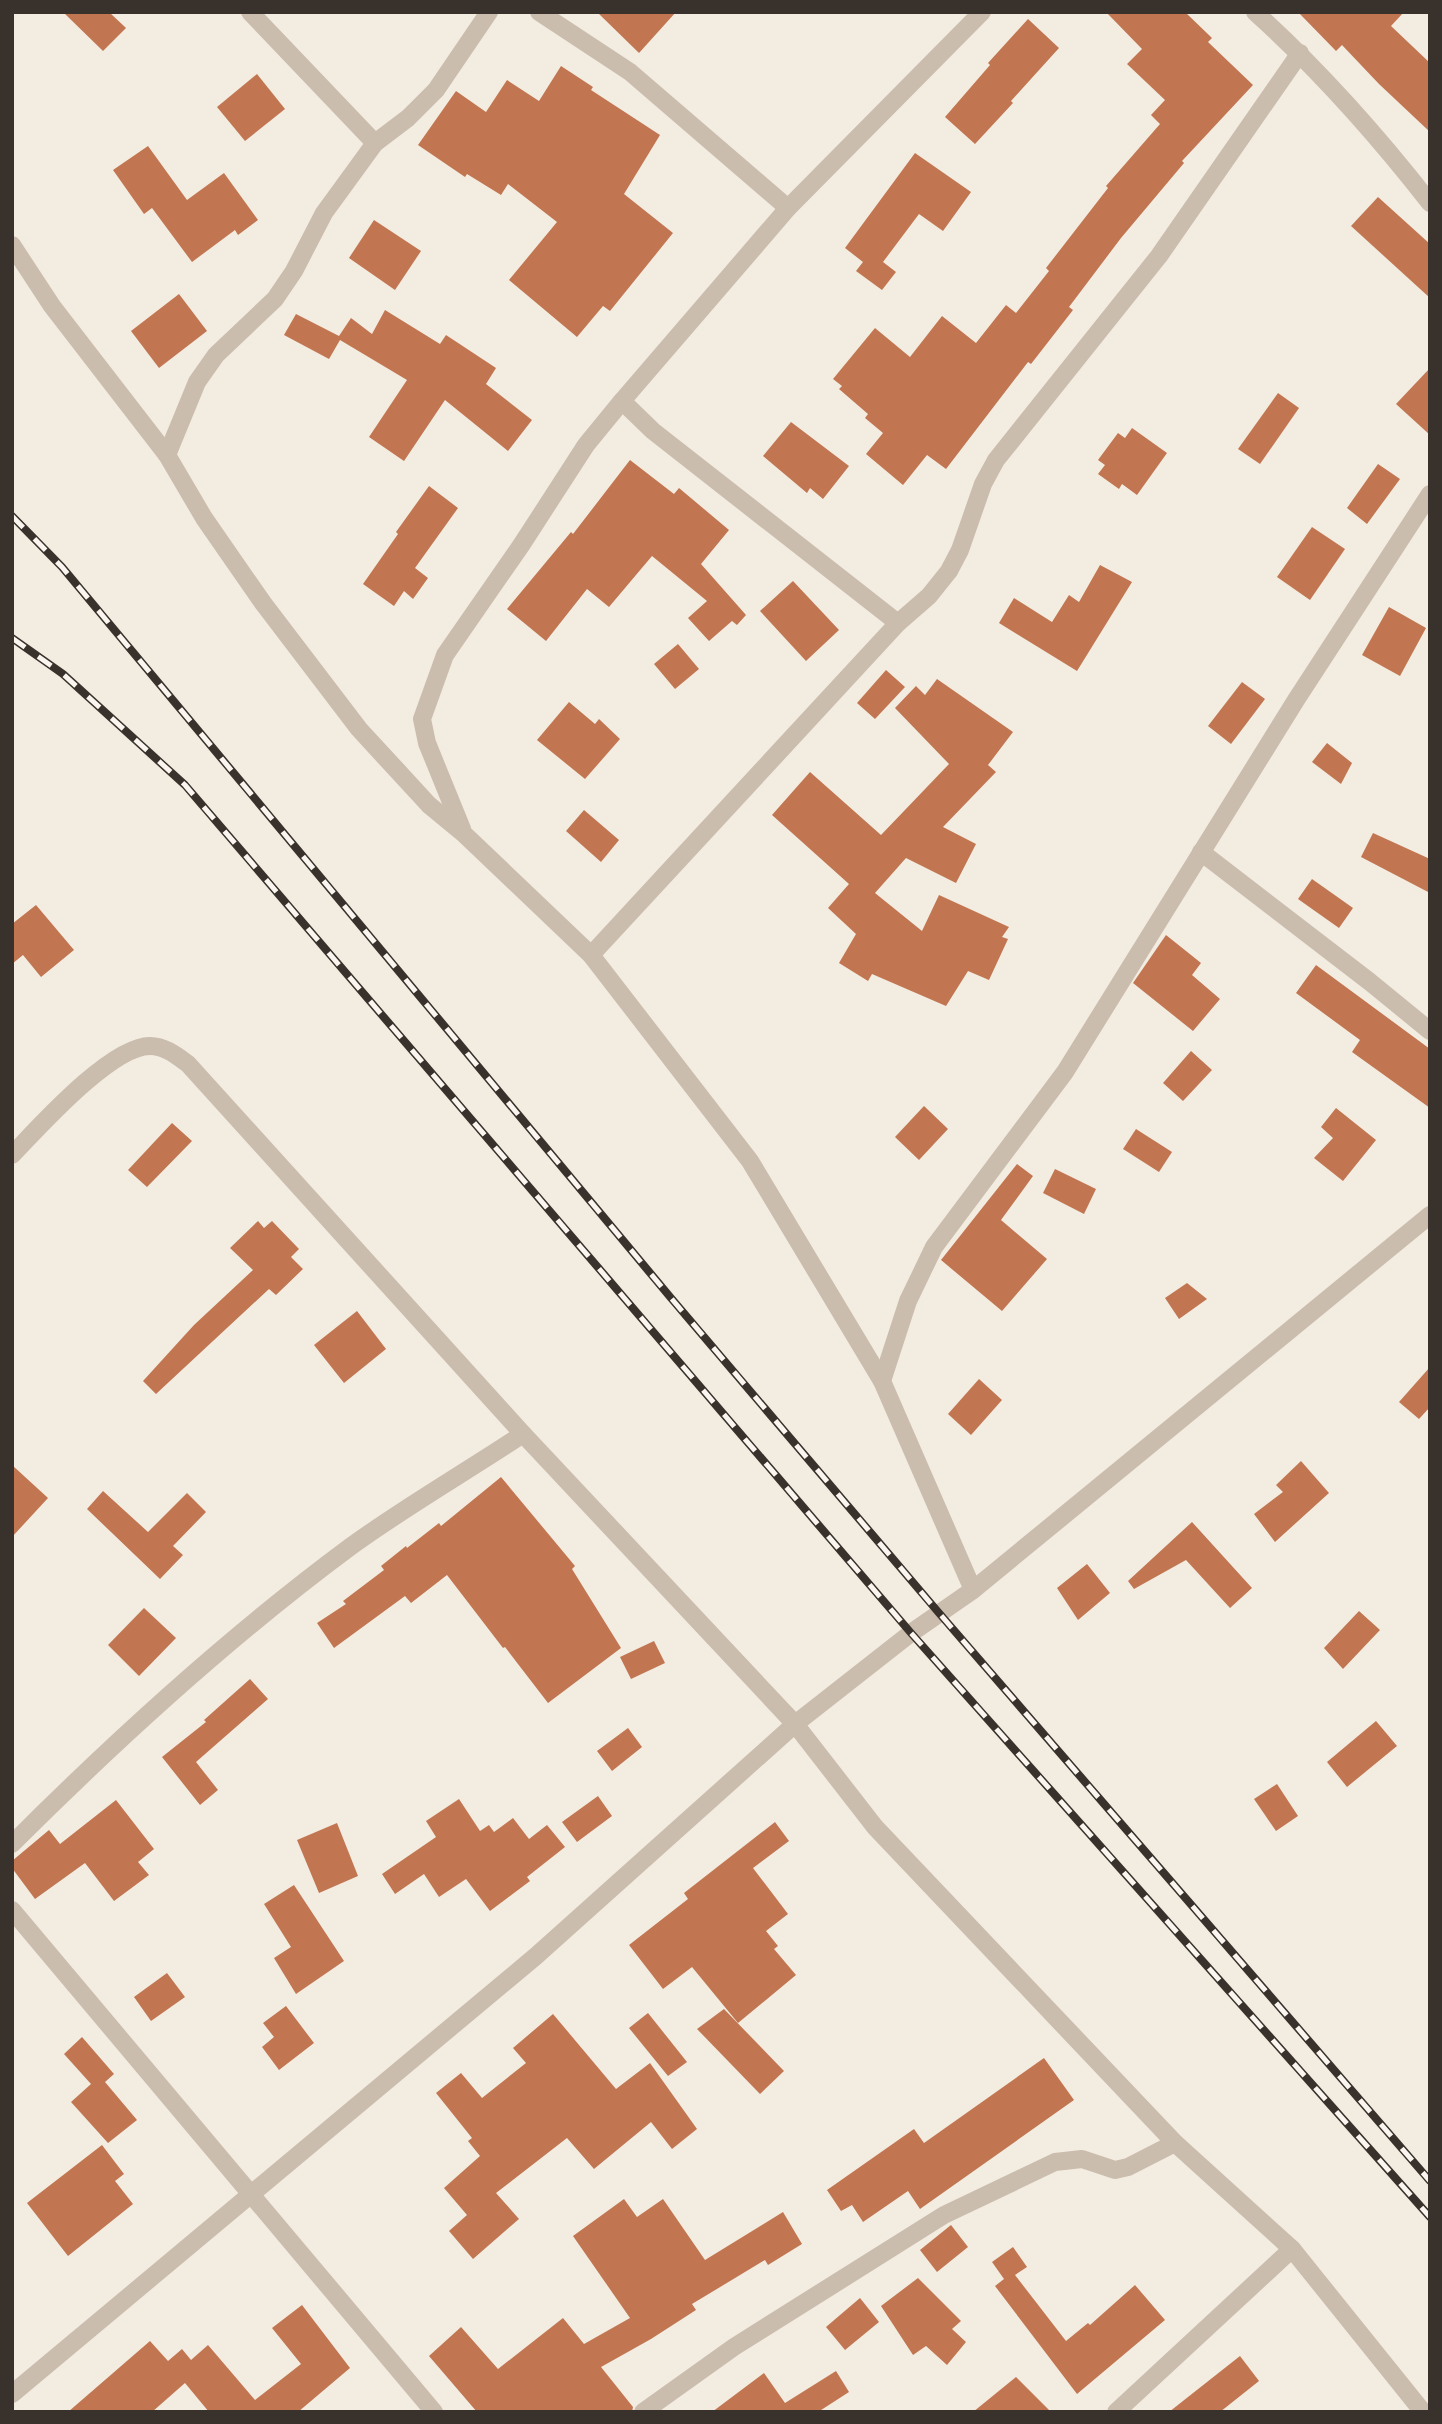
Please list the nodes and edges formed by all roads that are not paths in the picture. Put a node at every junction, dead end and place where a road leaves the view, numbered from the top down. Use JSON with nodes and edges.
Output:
{"nodes":[{"id":1,"x":250,"y":12,"type":"edge"},
{"id":2,"x":489,"y":12,"type":"edge"},
{"id":3,"x":539,"y":12,"type":"edge"},
{"id":4,"x":982,"y":12,"type":"edge"},
{"id":5,"x":1255,"y":12,"type":"edge"},
{"id":6,"x":1300,"y":53,"type":"junction"},
{"id":7,"x":375,"y":144,"type":"junction"},
{"id":8,"x":1430,"y":203,"type":"edge"},
{"id":9,"x":788,"y":208,"type":"junction"},
{"id":10,"x":12,"y":245,"type":"edge"},
{"id":11,"x":622,"y":401,"type":"junction"},
{"id":12,"x":167,"y":455,"type":"junction"},
{"id":13,"x":1430,"y":494,"type":"edge"},
{"id":14,"x":898,"y":623,"type":"junction"},
{"id":15,"x":463,"y":833,"type":"junction"},
{"id":16,"x":1201,"y":852,"type":"junction"},
{"id":17,"x":592,"y":954,"type":"junction"},
{"id":18,"x":1430,"y":1031,"type":"edge"},
{"id":19,"x":12,"y":1155,"type":"edge"},
{"id":20,"x":1430,"y":1215,"type":"edge"},
{"id":21,"x":882,"y":1381,"type":"junction"},
{"id":22,"x":523,"y":1434,"type":"junction"},
{"id":23,"x":974,"y":1590,"type":"junction"},
{"id":24,"x":795,"y":1724,"type":"junction"},
{"id":25,"x":12,"y":1844,"type":"edge"},
{"id":26,"x":12,"y":1910,"type":"edge"},
{"id":27,"x":1175,"y":2143,"type":"junction"},
{"id":28,"x":252,"y":2195,"type":"junction"},
{"id":29,"x":1292,"y":2249,"type":"junction"},
{"id":30,"x":12,"y":2394,"type":"edge"},
{"id":31,"x":434,"y":2412,"type":"edge"},
{"id":32,"x":643,"y":2412,"type":"edge"},
{"id":33,"x":1116,"y":2412,"type":"edge"},
{"id":34,"x":1423,"y":2412,"type":"edge"}],
"edges":[{"from":1,"to":7,"type":"street"},
{"from":2,"to":7,"type":"street"},
{"from":3,"to":9,"type":"street"},
{"from":4,"to":9,"type":"street"},
{"from":5,"to":6,"type":"street"},
{"from":6,"to":8,"type":"street"},
{"from":6,"to":14,"type":"street"},
{"from":7,"to":12,"type":"street"},
{"from":9,"to":11,"type":"street"},
{"from":10,"to":12,"type":"street"},
{"from":11,"to":14,"type":"street"},
{"from":11,"to":15,"type":"street"},
{"from":12,"to":15,"type":"street"},
{"from":13,"to":16,"type":"street"},
{"from":14,"to":17,"type":"street"},
{"from":15,"to":17,"type":"street"},
{"from":16,"to":18,"type":"street"},
{"from":16,"to":21,"type":"street"},
{"from":17,"to":21,"type":"street"},
{"from":19,"to":22,"type":"street"},
{"from":20,"to":23,"type":"street"},
{"from":21,"to":23,"type":"street"},
{"from":22,"to":24,"type":"street"},
{"from":22,"to":25,"type":"street"},
{"from":23,"to":24,"type":"street"},
{"from":24,"to":27,"type":"street"},
{"from":24,"to":28,"type":"street"},
{"from":26,"to":28,"type":"street"},
{"from":27,"to":29,"type":"street"},
{"from":27,"to":32,"type":"street"},
{"from":28,"to":30,"type":"street"},
{"from":28,"to":31,"type":"street"},
{"from":29,"to":33,"type":"street"},
{"from":29,"to":34,"type":"street"}]}
